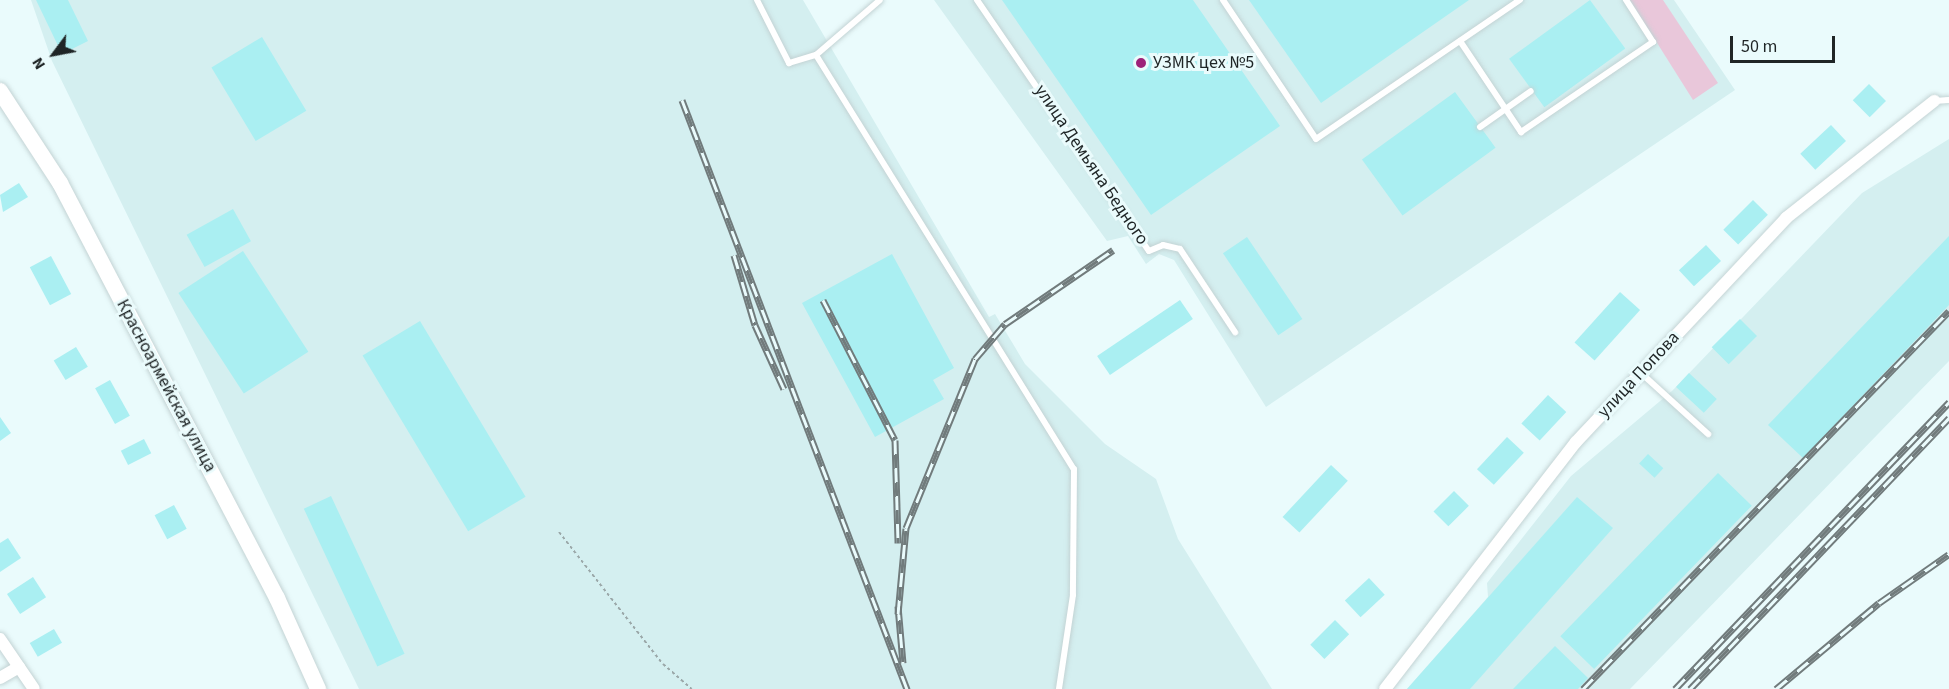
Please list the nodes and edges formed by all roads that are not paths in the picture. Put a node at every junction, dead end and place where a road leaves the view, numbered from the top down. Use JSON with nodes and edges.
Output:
{"nodes":[{"id":1,"x":757,"y":0,"type":"edge"},
{"id":2,"x":880,"y":0,"type":"edge"},
{"id":3,"x":977,"y":0,"type":"edge"},
{"id":4,"x":1223,"y":0,"type":"edge"},
{"id":5,"x":1520,"y":0,"type":"edge"},
{"id":6,"x":1626,"y":0,"type":"edge"},
{"id":7,"x":1460,"y":41,"type":"junction"},
{"id":8,"x":816,"y":55,"type":"junction"},
{"id":9,"x":0,"y":91,"type":"edge"},
{"id":10,"x":1530,"y":91,"type":"dead end"},
{"id":11,"x":1934,"y":100,"type":"joint"},
{"id":12,"x":1949,"y":100,"type":"edge"},
{"id":13,"x":1505,"y":109,"type":"junction"},
{"id":14,"x":1480,"y":127,"type":"dead end"},
{"id":15,"x":1235,"y":332,"type":"dead end"},
{"id":16,"x":1641,"y":373,"type":"junction"},
{"id":17,"x":1708,"y":434,"type":"dead end"},
{"id":18,"x":0,"y":639,"type":"edge"},
{"id":19,"x":19,"y":667,"type":"junction"},
{"id":20,"x":0,"y":678,"type":"edge"},
{"id":21,"x":34,"y":689,"type":"edge"},
{"id":22,"x":318,"y":689,"type":"edge"},
{"id":23,"x":1059,"y":689,"type":"edge"},
{"id":24,"x":1385,"y":689,"type":"edge"}],
"edges":[{"from":1,"to":8,"type":"lane"},
{"from":2,"to":8,"type":"lane"},
{"from":3,"to":15,"type":"lane","name":"улица Демьяна Бедного"},
{"from":4,"to":7,"type":"lane"},
{"from":5,"to":7,"type":"lane"},
{"from":6,"to":13,"type":"lane"},
{"from":7,"to":13,"type":"lane"},
{"from":8,"to":23,"type":"lane"},
{"from":9,"to":22,"type":"street","name":"Красноармейская улица"},
{"from":10,"to":13,"type":"lane"},
{"from":11,"to":12,"type":"lane"},
{"from":11,"to":16,"type":"street","name":"улица Попова"},
{"from":13,"to":14,"type":"lane"},
{"from":16,"to":17,"type":"lane"},
{"from":16,"to":24,"type":"street","name":"улица Попова"},
{"from":18,"to":19,"type":"street"},
{"from":19,"to":20,"type":"street"},
{"from":19,"to":21,"type":"street"}]}
